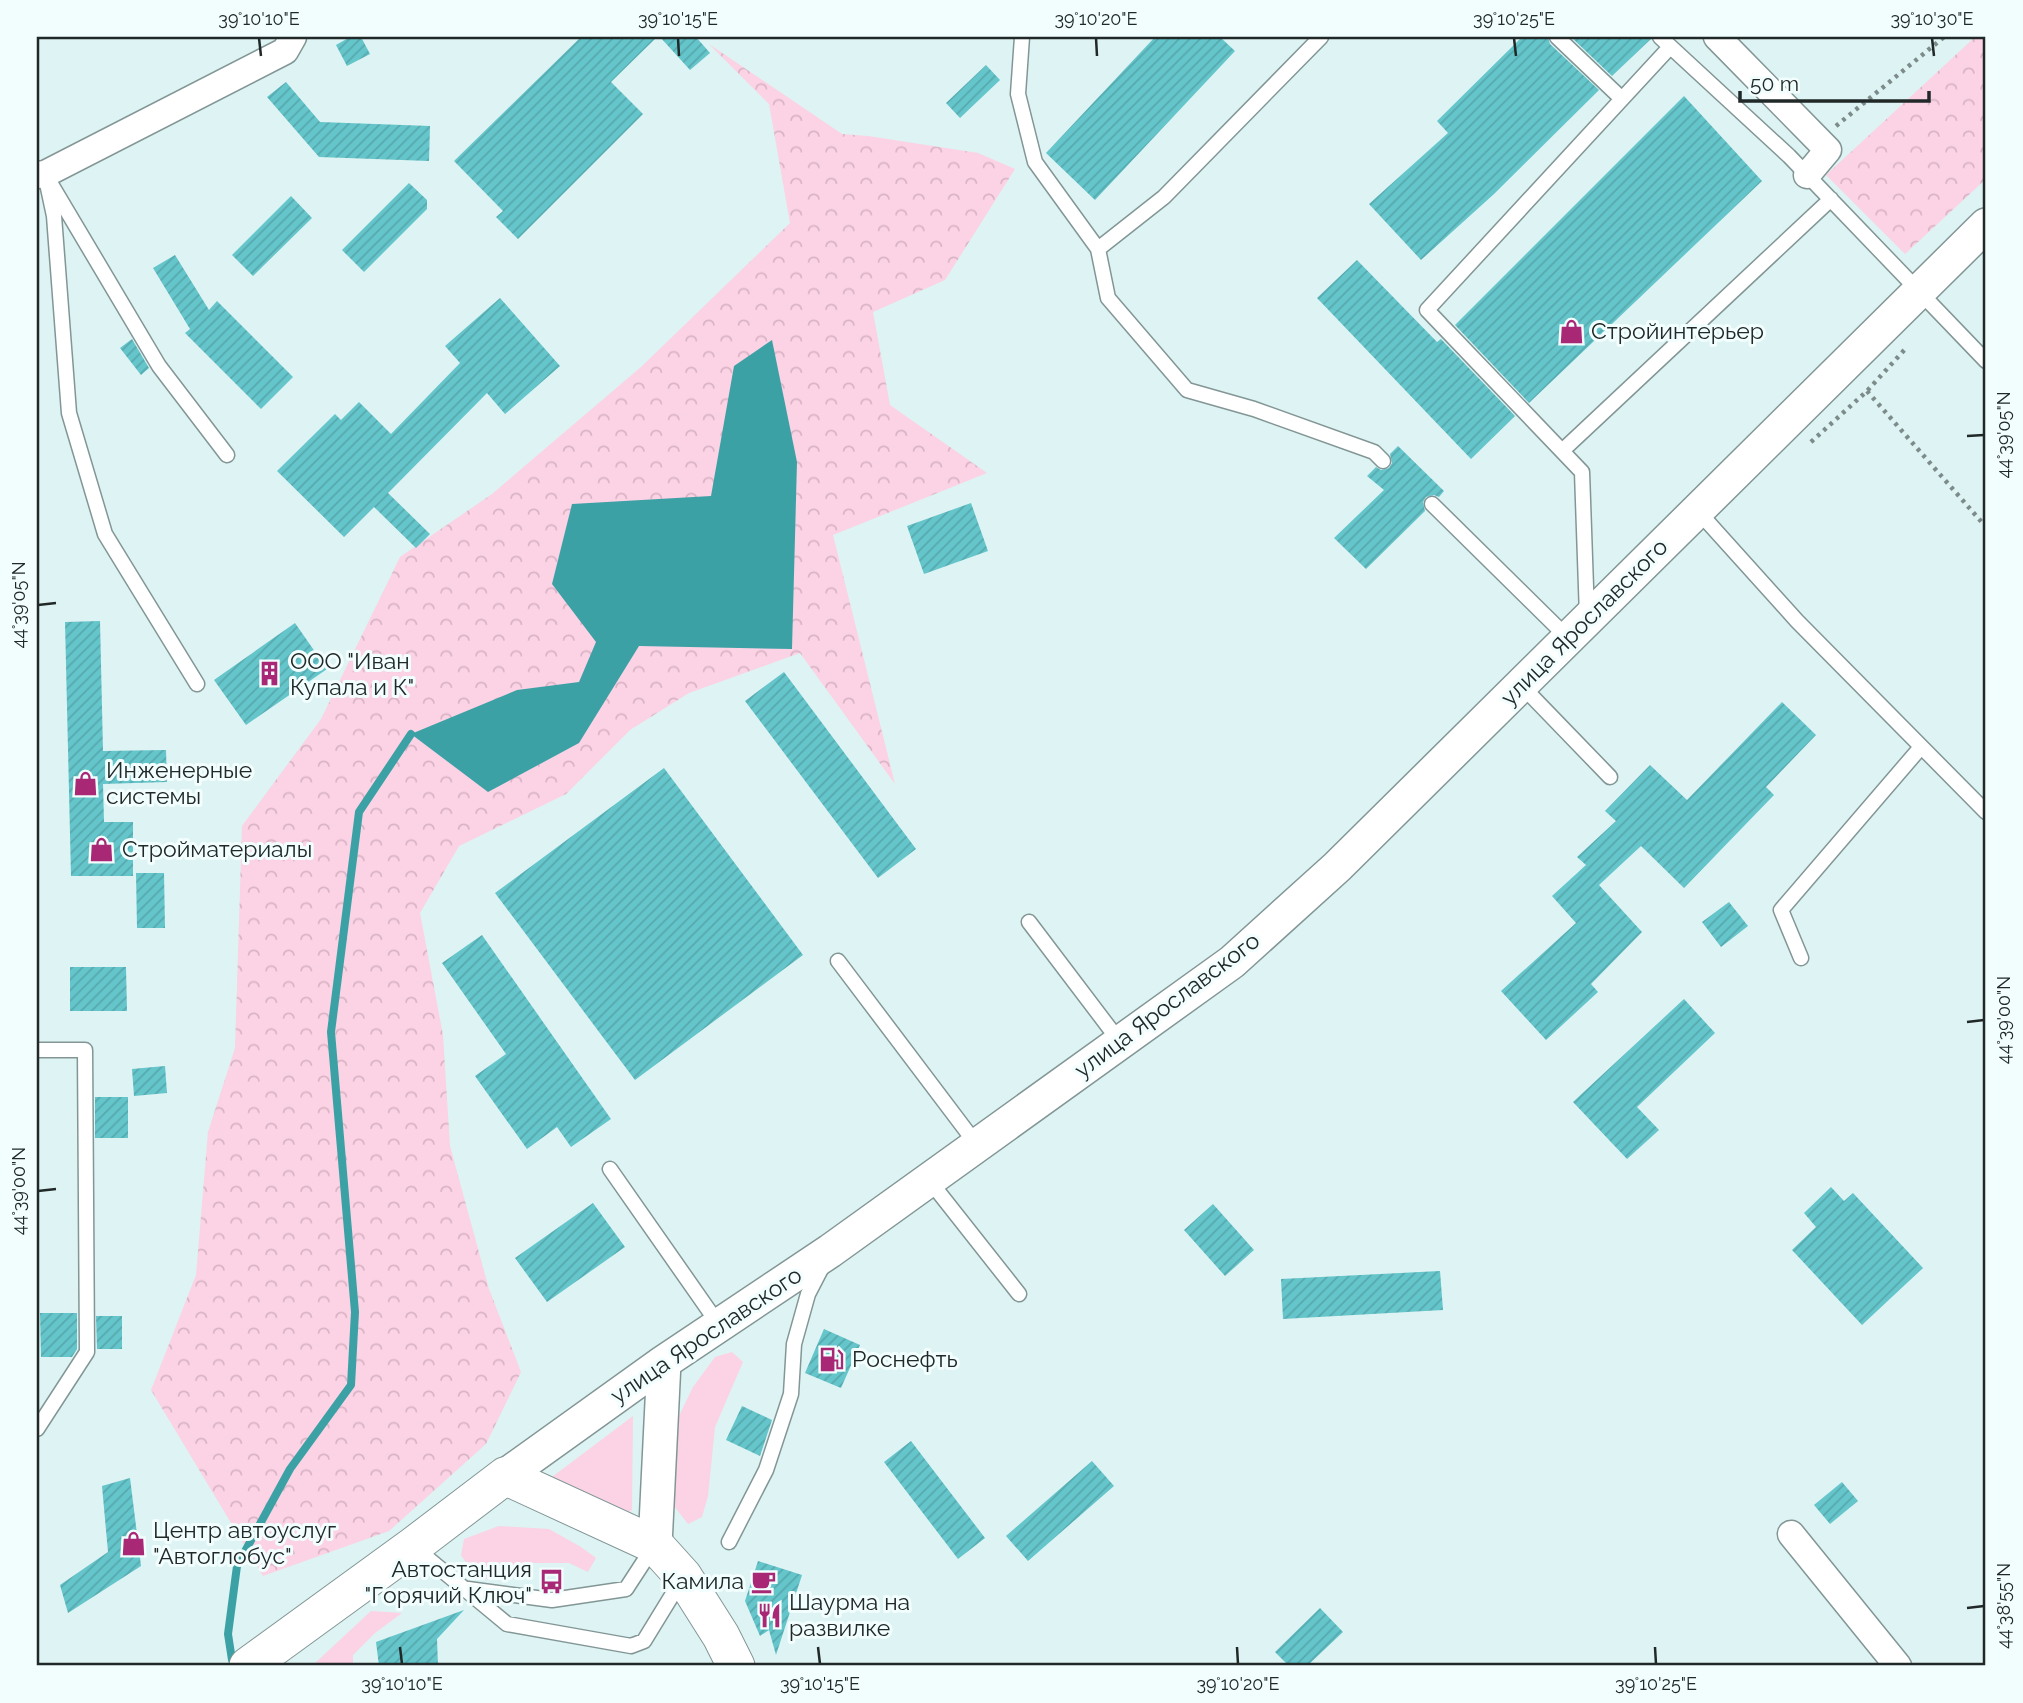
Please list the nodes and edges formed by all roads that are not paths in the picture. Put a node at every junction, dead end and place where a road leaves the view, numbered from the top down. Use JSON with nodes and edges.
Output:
{"nodes":[{"id":1,"x":293,"y":37,"type":"edge"},
{"id":2,"x":1022,"y":37,"type":"edge"},
{"id":3,"x":1321,"y":37,"type":"edge"},
{"id":4,"x":1557,"y":37,"type":"edge"},
{"id":5,"x":1717,"y":37,"type":"edge"},
{"id":6,"x":1665,"y":42,"type":"edge"},
{"id":7,"x":1622,"y":99,"type":"junction"},
{"id":8,"x":41,"y":174,"type":"edge"},
{"id":9,"x":1807,"y":175,"type":"junction"},
{"id":10,"x":1831,"y":199,"type":"junction"},
{"id":11,"x":1986,"y":225,"type":"edge"},
{"id":12,"x":1098,"y":249,"type":"junction"},
{"id":13,"x":1919,"y":291,"type":"junction"},
{"id":14,"x":1986,"y":361,"type":"edge"},
{"id":15,"x":1562,"y":451,"type":"junction"},
{"id":16,"x":227,"y":455,"type":"dead end"},
{"id":17,"x":1383,"y":461,"type":"dead end"},
{"id":18,"x":1432,"y":503,"type":"dead end"},
{"id":19,"x":1697,"y":510,"type":"junction"},
{"id":20,"x":1578,"y":628,"type":"junction"},
{"id":21,"x":197,"y":684,"type":"dead end"},
{"id":22,"x":1521,"y":685,"type":"junction"},
{"id":23,"x":1922,"y":747,"type":"junction"},
{"id":24,"x":1610,"y":777,"type":"dead end"},
{"id":25,"x":1986,"y":813,"type":"edge"},
{"id":26,"x":1028,"y":922,"type":"dead end"},
{"id":27,"x":1801,"y":958,"type":"dead end"},
{"id":28,"x":838,"y":961,"type":"dead end"},
{"id":29,"x":1120,"y":1042,"type":"junction"},
{"id":30,"x":37,"y":1050,"type":"edge"},
{"id":31,"x":977,"y":1145,"type":"junction"},
{"id":32,"x":610,"y":1170,"type":"dead end"},
{"id":33,"x":929,"y":1180,"type":"junction"},
{"id":34,"x":830,"y":1251,"type":"junction"},
{"id":35,"x":1019,"y":1294,"type":"dead end"},
{"id":36,"x":719,"y":1325,"type":"junction"},
{"id":37,"x":664,"y":1362,"type":"junction"},
{"id":38,"x":37,"y":1429,"type":"edge"},
{"id":39,"x":505,"y":1476,"type":"junction"},
{"id":40,"x":1791,"y":1534,"type":"dead end"},
{"id":41,"x":729,"y":1542,"type":"dead end"},
{"id":42,"x":655,"y":1545,"type":"junction"},
{"id":43,"x":413,"y":1546,"type":"junction"},
{"id":44,"x":683,"y":1576,"type":"junction"},
{"id":45,"x":467,"y":1589,"type":"junction"},
{"id":46,"x":248,"y":1666,"type":"edge"},
{"id":47,"x":736,"y":1666,"type":"edge"},
{"id":48,"x":1898,"y":1666,"type":"edge"}],
"edges":[{"from":1,"to":8,"type":"street"},
{"from":2,"to":12,"type":"lane"},
{"from":3,"to":12,"type":"lane"},
{"from":4,"to":7,"type":"lane"},
{"from":5,"to":9,"type":"street"},
{"from":6,"to":7,"type":"lane"},
{"from":6,"to":9,"type":"lane"},
{"from":7,"to":15,"type":"lane"},
{"from":8,"to":16,"type":"lane"},
{"from":8,"to":21,"type":"lane"},
{"from":9,"to":10,"type":"lane"},
{"from":10,"to":13,"type":"lane"},
{"from":10,"to":15,"type":"lane"},
{"from":11,"to":13,"type":"street","name":"улица Ярославского"},
{"from":12,"to":17,"type":"lane"},
{"from":13,"to":14,"type":"lane"},
{"from":13,"to":19,"type":"street","name":"улица Ярославского"},
{"from":15,"to":20,"type":"lane"},
{"from":18,"to":20,"type":"lane"},
{"from":19,"to":20,"type":"street","name":"улица Ярославского"},
{"from":19,"to":23,"type":"lane"},
{"from":20,"to":22,"type":"street","name":"улица Ярославского"},
{"from":22,"to":24,"type":"lane"},
{"from":22,"to":29,"type":"street","name":"улица Ярославского"},
{"from":23,"to":25,"type":"lane"},
{"from":23,"to":27,"type":"lane"},
{"from":26,"to":29,"type":"lane"},
{"from":28,"to":31,"type":"lane"},
{"from":29,"to":31,"type":"street","name":"улица Ярославского"},
{"from":30,"to":38,"type":"lane"},
{"from":31,"to":33,"type":"street","name":"улица Ярославского"},
{"from":32,"to":36,"type":"lane"},
{"from":33,"to":34,"type":"street","name":"улица Ярославского"},
{"from":33,"to":35,"type":"lane"},
{"from":34,"to":36,"type":"street","name":"улица Ярославского"},
{"from":34,"to":41,"type":"lane"},
{"from":36,"to":37,"type":"street","name":"улица Ярославского"},
{"from":37,"to":39,"type":"street","name":"улица Ярославского"},
{"from":37,"to":42,"type":"street"},
{"from":39,"to":42,"type":"main road"},
{"from":39,"to":43,"type":"main road","name":"улица Ярославского"},
{"from":40,"to":48,"type":"street"},
{"from":42,"to":44,"type":"main road"},
{"from":42,"to":45,"type":"lane"},
{"from":43,"to":45,"type":"lane"},
{"from":43,"to":46,"type":"main road","name":"улица Ярославского"},
{"from":44,"to":45,"type":"lane"},
{"from":44,"to":47,"type":"main road"}]}
